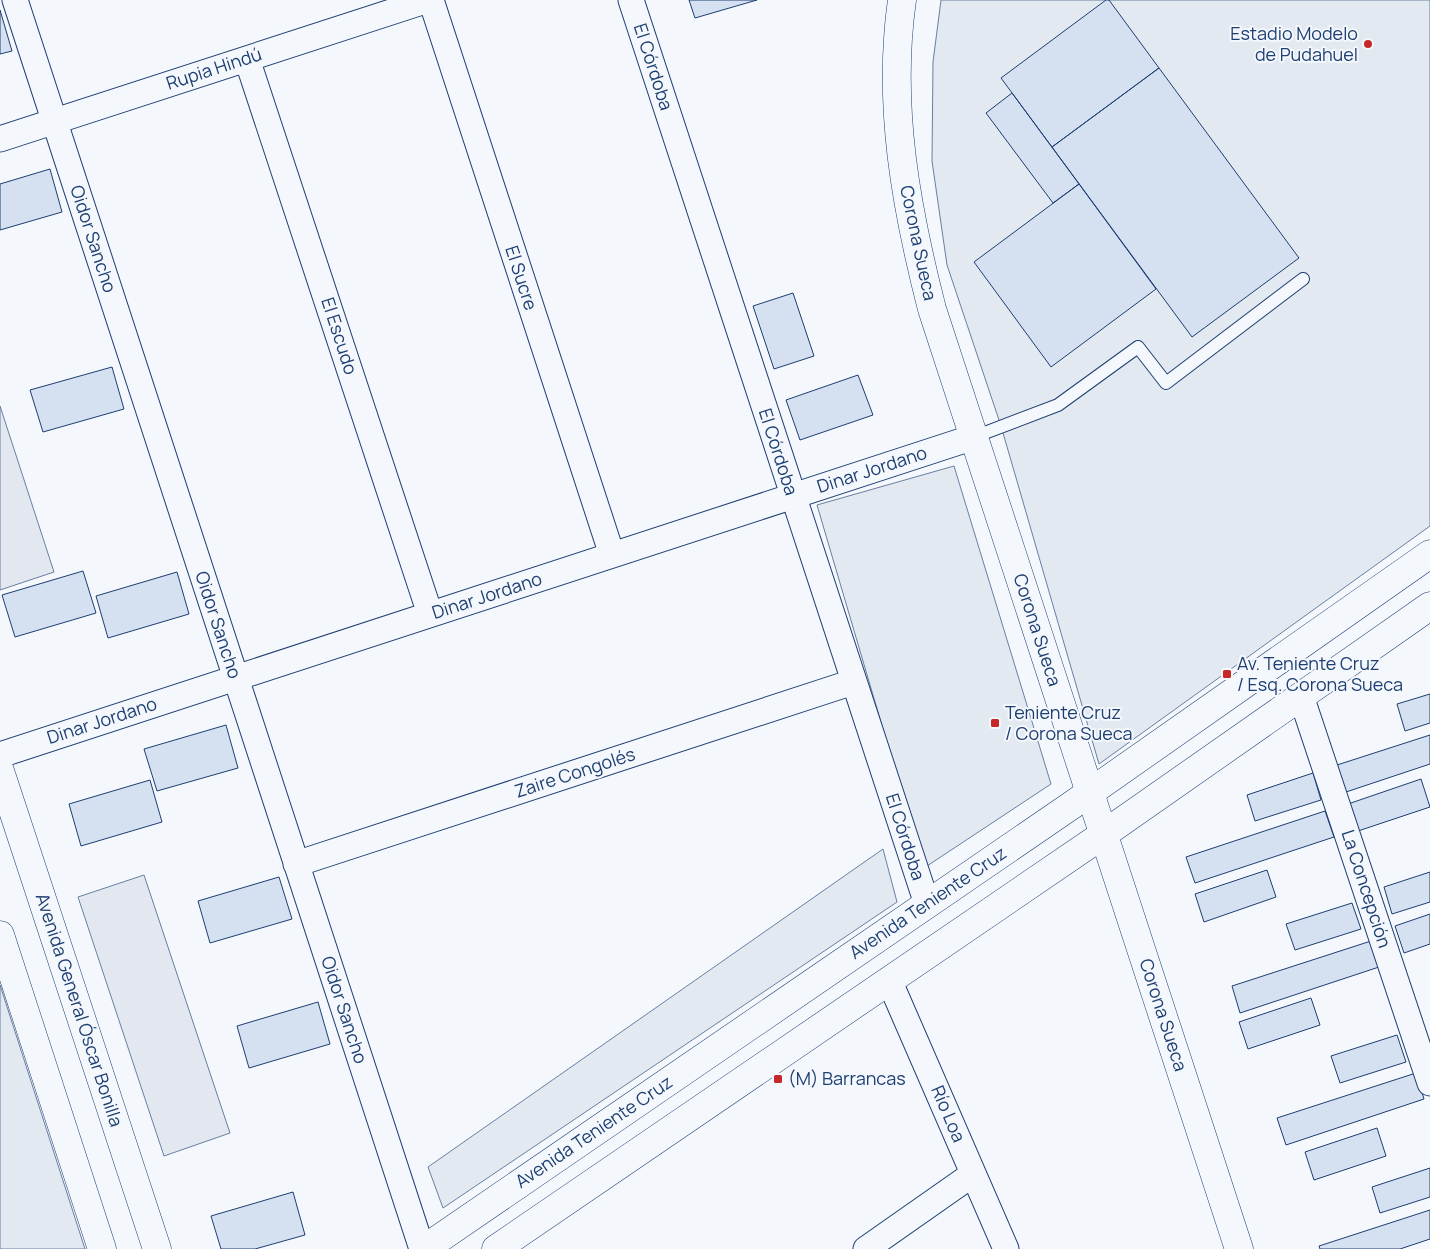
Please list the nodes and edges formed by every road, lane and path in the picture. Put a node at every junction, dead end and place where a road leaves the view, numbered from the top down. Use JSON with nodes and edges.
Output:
{"nodes":[{"id":1,"x":15,"y":0,"type":"edge"},
{"id":2,"x":429,"y":0,"type":"edge"},
{"id":3,"x":631,"y":0,"type":"edge"},
{"id":4,"x":902,"y":0,"type":"edge"},
{"id":5,"x":247,"y":59,"type":"junction"},
{"id":6,"x":54,"y":121,"type":"junction"},
{"id":7,"x":0,"y":139,"type":"edge"},
{"id":8,"x":1303,"y":279,"type":"dead end"},
{"id":9,"x":974,"y":437,"type":"junction"},
{"id":10,"x":793,"y":496,"type":"junction"},
{"id":11,"x":1430,"y":554,"type":"edge"},
{"id":12,"x":612,"y":555,"type":"junction"},
{"id":13,"x":1430,"y":606,"type":"edge"},
{"id":14,"x":430,"y":614,"type":"junction"},
{"id":15,"x":236,"y":678,"type":"junction"},
{"id":16,"x":853,"y":682,"type":"junction"},
{"id":17,"x":1301,"y":696,"type":"junction"},
{"id":18,"x":0,"y":755,"type":"edge"},
{"id":19,"x":0,"y":771,"type":"edge"},
{"id":20,"x":1090,"y":792,"type":"junction"},
{"id":21,"x":1104,"y":834,"type":"junction"},
{"id":22,"x":296,"y":864,"type":"junction"},
{"id":23,"x":927,"y":904,"type":"junction"},
{"id":24,"x":0,"y":935,"type":"edge"},
{"id":25,"x":889,"y":980,"type":"junction"},
{"id":26,"x":1430,"y":1083,"type":"edge"},
{"id":27,"x":974,"y":1174,"type":"junction"},
{"id":28,"x":102,"y":1249,"type":"edge"},
{"id":29,"x":157,"y":1249,"type":"edge"},
{"id":30,"x":423,"y":1249,"type":"edge"},
{"id":31,"x":496,"y":1249,"type":"edge"},
{"id":32,"x":866,"y":1249,"type":"edge"},
{"id":33,"x":1006,"y":1249,"type":"edge"},
{"id":34,"x":1239,"y":1249,"type":"edge"}],
"edges":[{"from":1,"to":6,"type":"street","name":"Oidor Sancho"},
{"from":2,"to":5,"type":"street","name":"Rupia Hindú"},
{"from":2,"to":12,"type":"street","name":"El Sucre"},
{"from":3,"to":10,"type":"street","name":"El Córdoba"},
{"from":4,"to":9,"type":"main road","name":"Corona Sueca"},
{"from":5,"to":6,"type":"street","name":"Rupia Hindú"},
{"from":5,"to":14,"type":"street","name":"El Escudo"},
{"from":6,"to":7,"type":"street","name":"Rupia Hindú"},
{"from":6,"to":15,"type":"street","name":"Oidor Sancho"},
{"from":8,"to":9,"type":"lane"},
{"from":9,"to":10,"type":"street","name":"Dinar Jordano"},
{"from":9,"to":20,"type":"main road","name":"Corona Sueca"},
{"from":10,"to":12,"type":"street","name":"Dinar Jordano"},
{"from":10,"to":16,"type":"street","name":"El Córdoba"},
{"from":11,"to":20,"type":"main road","name":"Avenida Teniente Cruz"},
{"from":12,"to":14,"type":"street","name":"Dinar Jordano"},
{"from":13,"to":17,"type":"main road"},
{"from":14,"to":15,"type":"street","name":"Dinar Jordano"},
{"from":15,"to":18,"type":"street","name":"Dinar Jordano"},
{"from":15,"to":22,"type":"street","name":"Oidor Sancho"},
{"from":16,"to":22,"type":"street","name":"Zaire Congolés"},
{"from":16,"to":23,"type":"street","name":"El Córdoba"},
{"from":17,"to":21,"type":"main road"},
{"from":17,"to":26,"type":"street","name":"La Concepción"},
{"from":19,"to":29,"type":"main road","name":"Avenida General Óscar Bonilla"},
{"from":20,"to":21,"type":"main road","name":"Corona Sueca"},
{"from":20,"to":23,"type":"main road","name":"Avenida Teniente Cruz"},
{"from":21,"to":25,"type":"main road"},
{"from":21,"to":34,"type":"main road","name":"Corona Sueca"},
{"from":22,"to":30,"type":"street","name":"Oidor Sancho"},
{"from":23,"to":30,"type":"main road","name":"Avenida Teniente Cruz"},
{"from":24,"to":28,"type":"main road"},
{"from":25,"to":27,"type":"street","name":"Río Loa"},
{"from":25,"to":31,"type":"main road"},
{"from":27,"to":32,"type":"street"},
{"from":27,"to":33,"type":"street","name":"Río Loa"}]}
